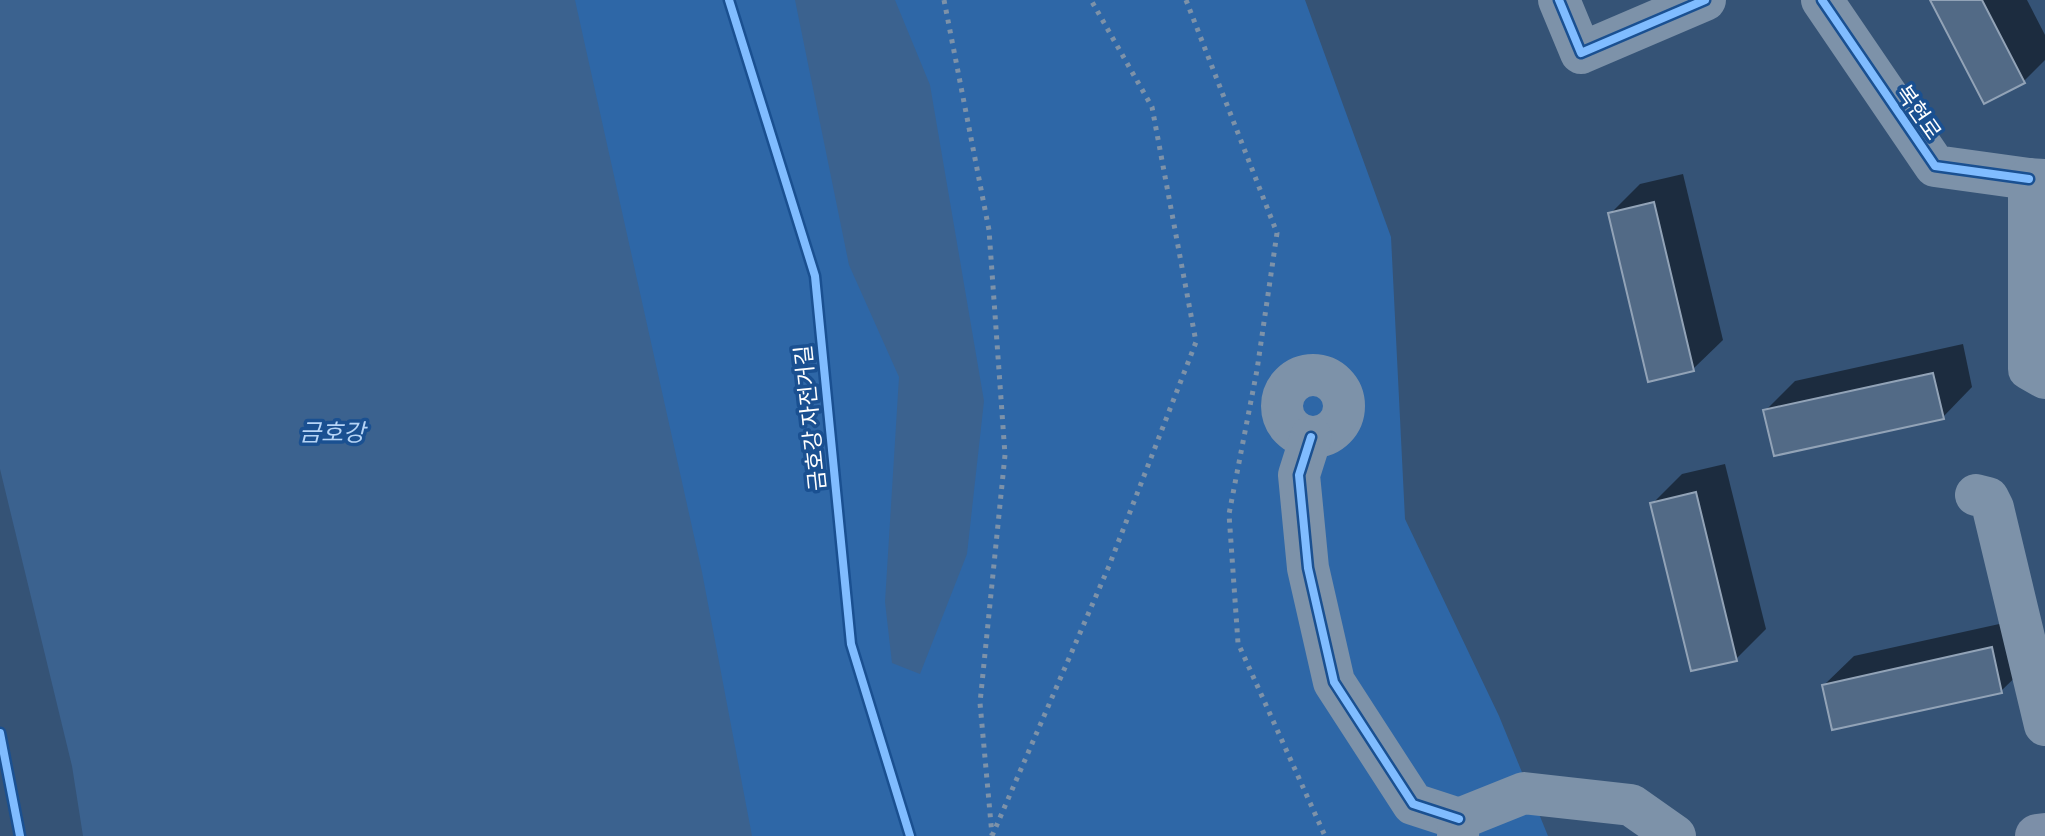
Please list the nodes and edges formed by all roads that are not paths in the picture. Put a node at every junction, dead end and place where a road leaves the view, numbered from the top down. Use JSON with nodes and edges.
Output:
{"nodes":[{"id":1,"x":1559,"y":0,"type":"edge"},
{"id":2,"x":1705,"y":0,"type":"edge"},
{"id":3,"x":1822,"y":0,"type":"edge"},
{"id":4,"x":2037,"y":179,"type":"edge"},
{"id":5,"x":2045,"y":378,"type":"edge"},
{"id":6,"x":1311,"y":437,"type":"dead end"},
{"id":7,"x":1976,"y":495,"type":"dead end"},
{"id":8,"x":2045,"y":725,"type":"edge"},
{"id":9,"x":1458,"y":827,"type":"edge"},
{"id":10,"x":2045,"y":835,"type":"edge"},
{"id":11,"x":1675,"y":836,"type":"edge"},
{"id":12,"x":2037,"y":836,"type":"edge"}],
"edges":[{"from":1,"to":2,"type":"street"},
{"from":3,"to":4,"type":"street","name":"복현로"},
{"from":4,"to":5,"type":"street","name":"복현로"},
{"from":6,"to":9,"type":"street"},
{"from":7,"to":8,"type":"street"},
{"from":9,"to":11,"type":"street"},
{"from":10,"to":12,"type":"main road"}]}
